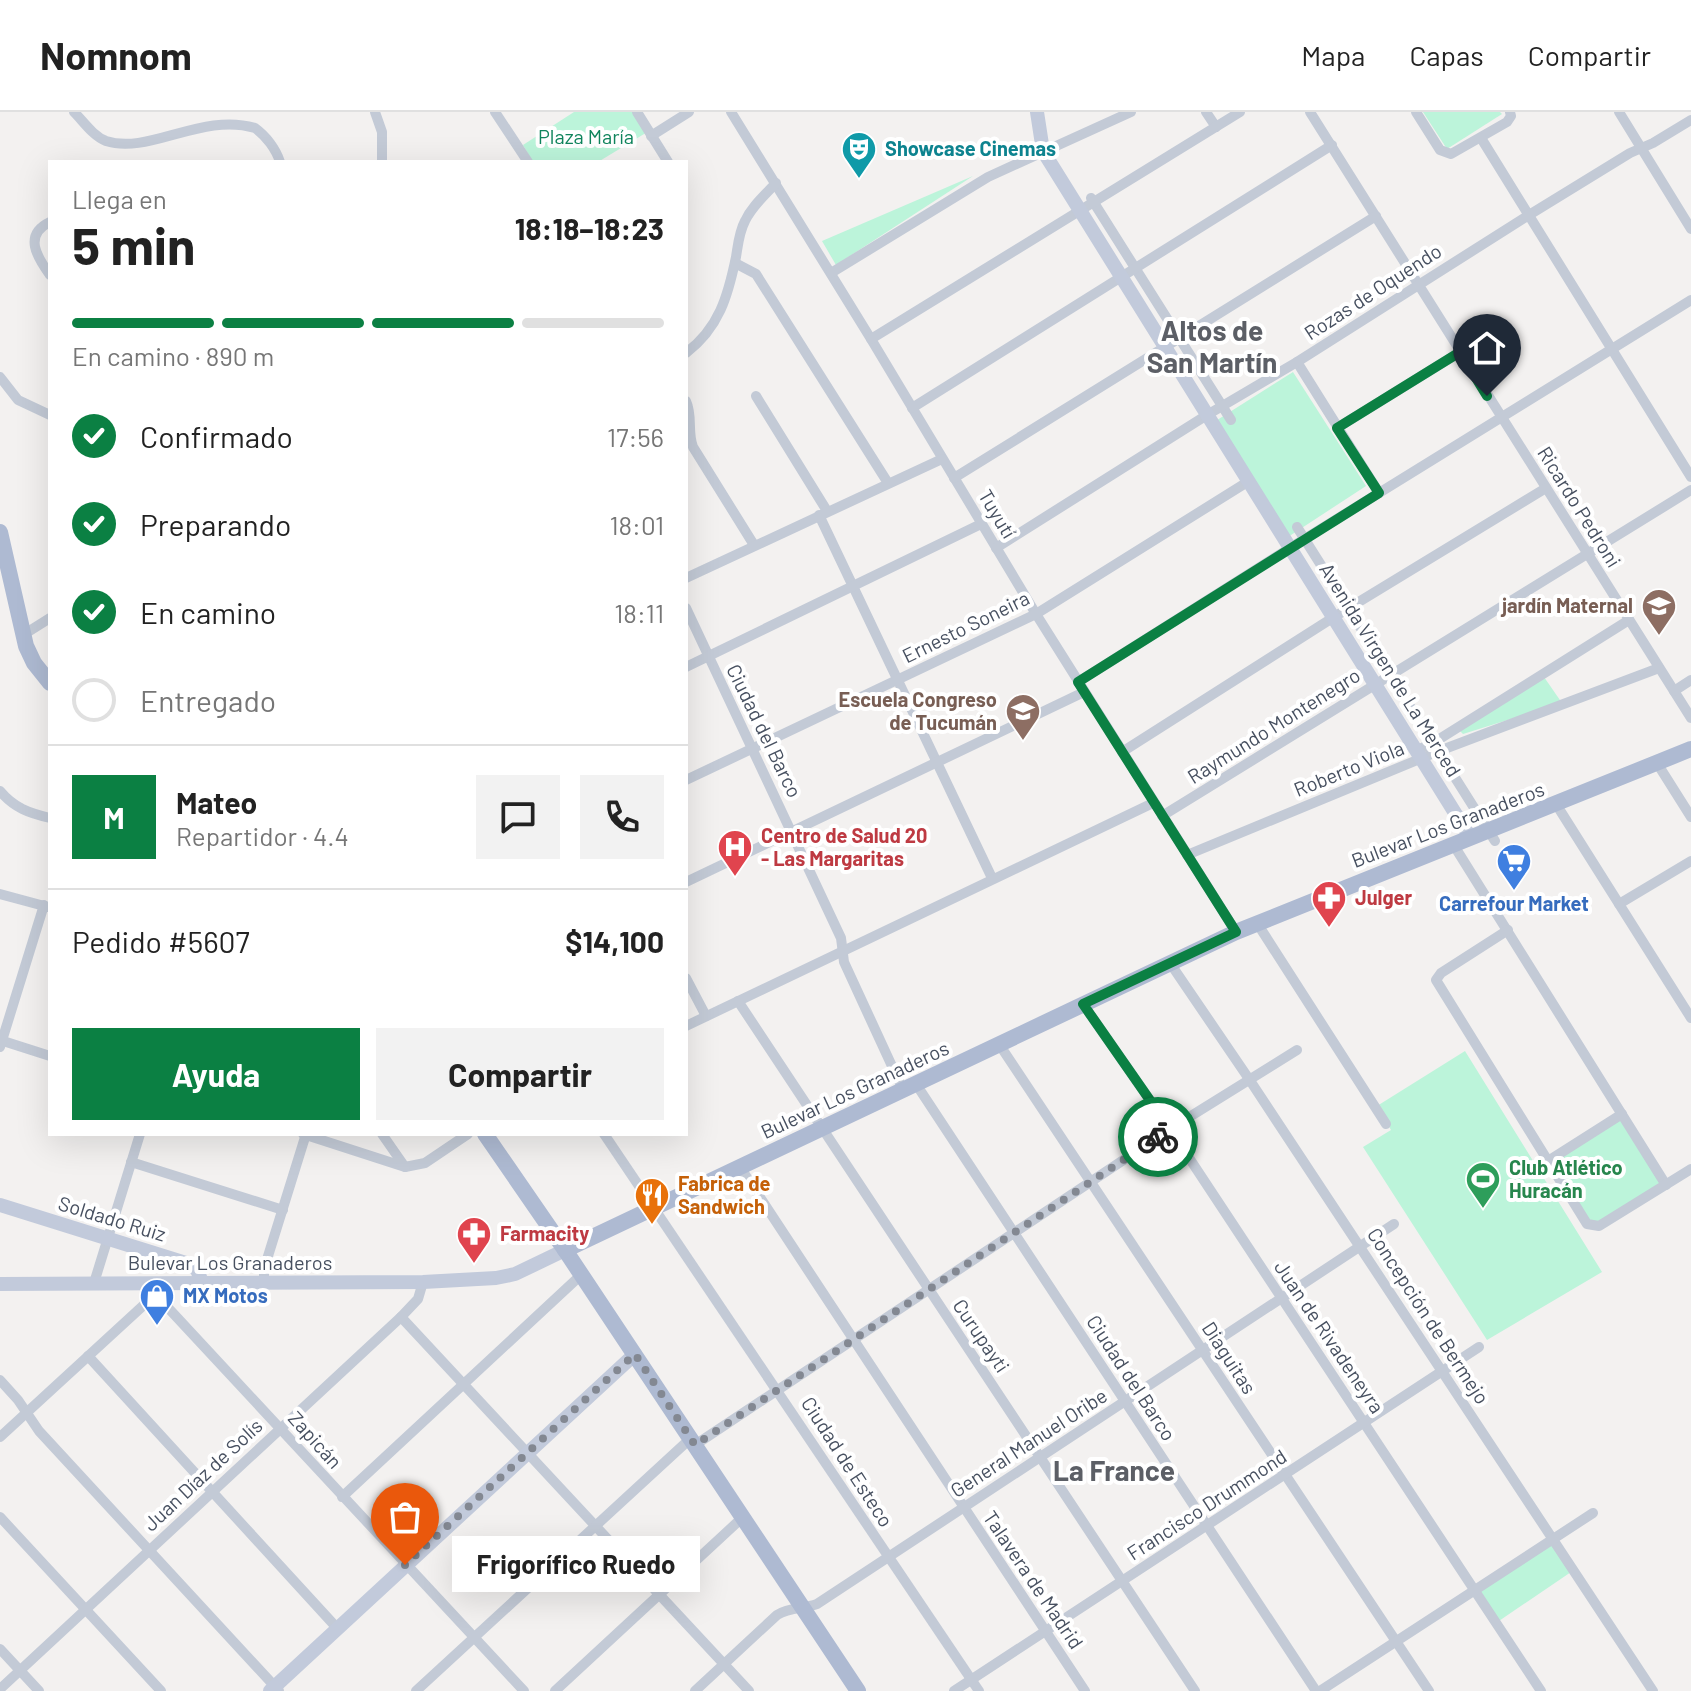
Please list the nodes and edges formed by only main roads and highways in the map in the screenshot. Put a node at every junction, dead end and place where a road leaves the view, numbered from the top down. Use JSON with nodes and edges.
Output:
{"nodes":[{"id":1,"x":1037,"y":112,"type":"edge"},
{"id":2,"x":0,"y":532,"type":"edge"},
{"id":3,"x":4,"y":564,"type":"edge"},
{"id":4,"x":48,"y":680,"type":"edge"},
{"id":5,"x":1691,"y":749,"type":"edge"},
{"id":6,"x":1470,"y":837,"type":"junction"},
{"id":7,"x":486,"y":1136,"type":"edge"},
{"id":8,"x":0,"y":1205,"type":"edge"},
{"id":9,"x":565,"y":1250,"type":"junction"},
{"id":10,"x":202,"y":1282,"type":"junction"},
{"id":11,"x":0,"y":1284,"type":"edge"},
{"id":12,"x":635,"y":1354,"type":"junction"},
{"id":13,"x":275,"y":1689,"type":"edge"},
{"id":14,"x":858,"y":1691,"type":"edge"}],
"edges":[{"from":1,"to":6,"type":"main road","name":"Avenida Virgen de La Merced"},
{"from":2,"to":3,"type":"main road"},
{"from":3,"to":4,"type":"main road"},
{"from":5,"to":6,"type":"main road","name":"Bulevar Los Granaderos"},
{"from":6,"to":9,"type":"main road","name":"Bulevar Los Granaderos"},
{"from":7,"to":9,"type":"main road"},
{"from":8,"to":10,"type":"main road","name":"Soldado Ruiz"},
{"from":9,"to":10,"type":"main road","name":"Bulevar Los Granaderos"},
{"from":9,"to":12,"type":"main road"},
{"from":10,"to":11,"type":"main road","name":"Bulevar Los Granaderos"},
{"from":12,"to":13,"type":"main road"},
{"from":12,"to":14,"type":"main road"}]}
